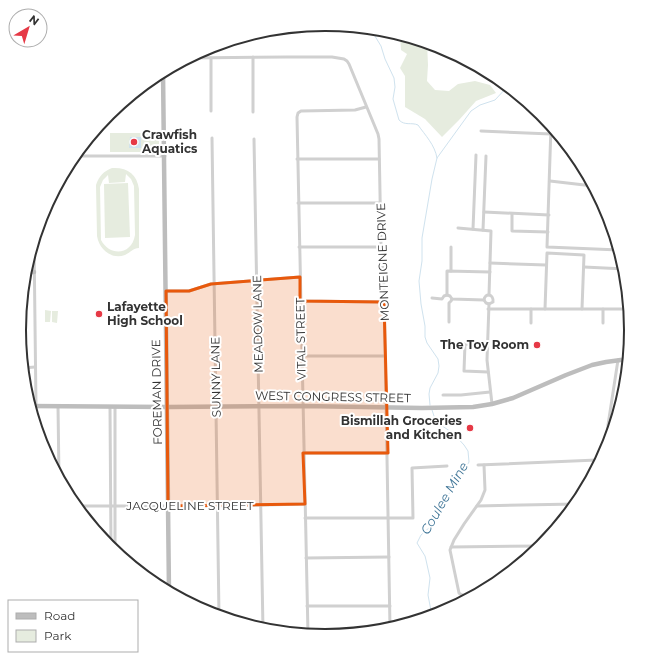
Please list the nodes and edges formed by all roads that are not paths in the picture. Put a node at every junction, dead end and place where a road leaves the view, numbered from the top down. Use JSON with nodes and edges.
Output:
{"nodes":[{"id":1,"x":253,"y":57,"type":"junction"},
{"id":2,"x":202,"y":58,"type":"edge"},
{"id":3,"x":211,"y":58,"type":"junction"},
{"id":4,"x":163,"y":79,"type":"edge"},
{"id":5,"x":366,"y":107,"type":"junction"},
{"id":6,"x":211,"y":111,"type":"dead end"},
{"id":7,"x":253,"y":112,"type":"dead end"},
{"id":8,"x":481,"y":131,"type":"dead end"},
{"id":9,"x":551,"y":134,"type":"joint"},
{"id":10,"x":212,"y":138,"type":"dead end"},
{"id":11,"x":254,"y":139,"type":"dead end"},
{"id":12,"x":476,"y":155,"type":"dead end"},
{"id":13,"x":82,"y":156,"type":"edge"},
{"id":14,"x":165,"y":156,"type":"junction"},
{"id":15,"x":486,"y":156,"type":"dead end"},
{"id":16,"x":297,"y":159,"type":"junction"},
{"id":17,"x":379,"y":159,"type":"junction"},
{"id":18,"x":550,"y":181,"type":"junction"},
{"id":19,"x":586,"y":185,"type":"edge"},
{"id":20,"x":298,"y":203,"type":"junction"},
{"id":21,"x":380,"y":203,"type":"junction"},
{"id":22,"x":484,"y":212,"type":"junction"},
{"id":23,"x":512,"y":214,"type":"junction"},
{"id":24,"x":549,"y":215,"type":"junction"},
{"id":25,"x":458,"y":228,"type":"dead end"},
{"id":26,"x":473,"y":229,"type":"junction"},
{"id":27,"x":483,"y":230,"type":"junction"},
{"id":28,"x":548,"y":232,"type":"junction"},
{"id":29,"x":299,"y":247,"type":"junction"},
{"id":30,"x":381,"y":247,"type":"junction"},
{"id":31,"x":451,"y":247,"type":"dead end"},
{"id":32,"x":563,"y":248,"type":"junction"},
{"id":33,"x":584,"y":249,"type":"junction"},
{"id":34,"x":613,"y":250,"type":"edge"},
{"id":35,"x":563,"y":254,"type":"junction"},
{"id":36,"x":584,"y":255,"type":"junction"},
{"id":37,"x":34,"y":262,"type":"edge"},
{"id":38,"x":490,"y":263,"type":"junction"},
{"id":39,"x":546,"y":265,"type":"junction"},
{"id":40,"x":584,"y":267,"type":"junction"},
{"id":41,"x":617,"y":269,"type":"edge"},
{"id":42,"x":451,"y":271,"type":"junction"},
{"id":43,"x":34,"y":272,"type":"joint"},
{"id":44,"x":490,"y":272,"type":"junction"},
{"id":45,"x":300,"y":277,"type":"junction"},
{"id":46,"x":257,"y":280,"type":"junction"},
{"id":47,"x":214,"y":284,"type":"junction"},
{"id":48,"x":166,"y":291,"type":"junction"},
{"id":49,"x":447,"y":295,"type":"junction"},
{"id":50,"x":489,"y":295,"type":"junction"},
{"id":51,"x":432,"y":298,"type":"dead end"},
{"id":52,"x":442,"y":299,"type":"junction"},
{"id":53,"x":452,"y":299,"type":"junction"},
{"id":54,"x":484,"y":300,"type":"junction"},
{"id":55,"x":300,"y":301,"type":"junction"},
{"id":56,"x":384,"y":302,"type":"junction"},
{"id":57,"x":449,"y":303,"type":"junction"},
{"id":58,"x":489,"y":304,"type":"junction"},
{"id":59,"x":488,"y":308,"type":"junction"},
{"id":60,"x":530,"y":309,"type":"junction"},
{"id":61,"x":545,"y":309,"type":"junction"},
{"id":62,"x":582,"y":309,"type":"junction"},
{"id":63,"x":603,"y":309,"type":"junction"},
{"id":64,"x":623,"y":309,"type":"edge"},
{"id":65,"x":449,"y":322,"type":"dead end"},
{"id":66,"x":531,"y":323,"type":"dead end"},
{"id":67,"x":603,"y":323,"type":"dead end"},
{"id":68,"x":487,"y":346,"type":"junction"},
{"id":69,"x":302,"y":356,"type":"junction"},
{"id":70,"x":385,"y":356,"type":"junction"},
{"id":71,"x":618,"y":360,"type":"junction"},
{"id":72,"x":622,"y":360,"type":"edge"},
{"id":73,"x":35,"y":367,"type":"junction"},
{"id":74,"x":29,"y":368,"type":"edge"},
{"id":75,"x":488,"y":372,"type":"junction"},
{"id":76,"x":490,"y":392,"type":"junction"},
{"id":77,"x":443,"y":395,"type":"dead end"},
{"id":78,"x":492,"y":404,"type":"junction"},
{"id":79,"x":36,"y":406,"type":"joint"},
{"id":80,"x":58,"y":406,"type":"junction"},
{"id":81,"x":216,"y":406,"type":"junction"},
{"id":82,"x":260,"y":406,"type":"junction"},
{"id":83,"x":303,"y":406,"type":"junction"},
{"id":84,"x":112,"y":407,"type":"junction"},
{"id":85,"x":168,"y":407,"type":"junction"},
{"id":86,"x":386,"y":408,"type":"junction"},
{"id":87,"x":608,"y":426,"type":"edge"},
{"id":88,"x":110,"y":434,"type":"junction"},
{"id":89,"x":114,"y":434,"type":"junction"},
{"id":90,"x":112,"y":445,"type":"junction"},
{"id":91,"x":304,"y":453,"type":"junction"},
{"id":92,"x":388,"y":453,"type":"junction"},
{"id":93,"x":594,"y":460,"type":"edge"},
{"id":94,"x":59,"y":465,"type":"edge"},
{"id":95,"x":484,"y":465,"type":"junction"},
{"id":96,"x":447,"y":466,"type":"dead end"},
{"id":97,"x":478,"y":466,"type":"dead end"},
{"id":98,"x":110,"y":470,"type":"junction"},
{"id":99,"x":115,"y":470,"type":"junction"},
{"id":100,"x":304,"y":504,"type":"junction"},
{"id":101,"x":568,"y":504,"type":"edge"},
{"id":102,"x":261,"y":505,"type":"junction"},
{"id":103,"x":84,"y":506,"type":"edge"},
{"id":104,"x":111,"y":506,"type":"junction"},
{"id":105,"x":115,"y":506,"type":"junction"},
{"id":106,"x":168,"y":506,"type":"junction"},
{"id":107,"x":218,"y":506,"type":"junction"},
{"id":108,"x":477,"y":506,"type":"junction"},
{"id":109,"x":305,"y":518,"type":"junction"},
{"id":110,"x":388,"y":518,"type":"junction"},
{"id":111,"x":111,"y":537,"type":"joint"},
{"id":112,"x":115,"y":537,"type":"junction"},
{"id":113,"x":115,"y":542,"type":"edge"},
{"id":114,"x":531,"y":546,"type":"edge"},
{"id":115,"x":451,"y":547,"type":"junction"},
{"id":116,"x":306,"y":558,"type":"junction"},
{"id":117,"x":389,"y":558,"type":"junction"},
{"id":118,"x":169,"y":585,"type":"edge"},
{"id":119,"x":462,"y":595,"type":"edge"},
{"id":120,"x":307,"y":606,"type":"junction"},
{"id":121,"x":390,"y":606,"type":"junction"},
{"id":122,"x":219,"y":609,"type":"edge"},
{"id":123,"x":263,"y":622,"type":"edge"},
{"id":124,"x":390,"y":622,"type":"edge"},
{"id":125,"x":308,"y":628,"type":"edge"}],
"edges":[{"from":1,"to":3,"type":"street","name":"MONTEIGNE DRIVE"},
{"from":1,"to":5,"type":"street","name":"MONTEIGNE DRIVE"},
{"from":1,"to":7,"type":"street"},
{"from":2,"to":3,"type":"street","name":"MONTEIGNE DRIVE"},
{"from":3,"to":6,"type":"street"},
{"from":4,"to":14,"type":"main road","name":"FOREMAN DRIVE"},
{"from":5,"to":16,"type":"street","name":"VITAL STREET"},
{"from":5,"to":17,"type":"street","name":"MONTEIGNE DRIVE"},
{"from":8,"to":9,"type":"street"},
{"from":9,"to":18,"type":"street"},
{"from":10,"to":47,"type":"street","name":"SUNNY LANE"},
{"from":11,"to":46,"type":"street","name":"MEADOW LANE"},
{"from":12,"to":26,"type":"street"},
{"from":13,"to":14,"type":"street"},
{"from":14,"to":48,"type":"main road","name":"FOREMAN DRIVE"},
{"from":15,"to":22,"type":"street"},
{"from":16,"to":17,"type":"street"},
{"from":16,"to":20,"type":"street","name":"VITAL STREET"},
{"from":17,"to":21,"type":"street","name":"MONTEIGNE DRIVE"},
{"from":18,"to":19,"type":"street"},
{"from":18,"to":24,"type":"street"},
{"from":20,"to":21,"type":"street"},
{"from":20,"to":29,"type":"street","name":"VITAL STREET"},
{"from":21,"to":30,"type":"street","name":"MONTEIGNE DRIVE"},
{"from":22,"to":23,"type":"street"},
{"from":22,"to":27,"type":"street"},
{"from":23,"to":24,"type":"street"},
{"from":23,"to":28,"type":"street"},
{"from":24,"to":28,"type":"street"},
{"from":25,"to":26,"type":"street"},
{"from":26,"to":27,"type":"street"},
{"from":27,"to":38,"type":"street"},
{"from":28,"to":32,"type":"street"},
{"from":29,"to":30,"type":"street"},
{"from":29,"to":45,"type":"street","name":"VITAL STREET"},
{"from":30,"to":56,"type":"street","name":"MONTEIGNE DRIVE"},
{"from":31,"to":42,"type":"street"},
{"from":32,"to":33,"type":"street"},
{"from":32,"to":35,"type":"street"},
{"from":33,"to":34,"type":"street"},
{"from":33,"to":36,"type":"street"},
{"from":35,"to":36,"type":"street"},
{"from":35,"to":39,"type":"street"},
{"from":36,"to":40,"type":"street"},
{"from":37,"to":43,"type":"street"},
{"from":38,"to":39,"type":"street"},
{"from":38,"to":44,"type":"street"},
{"from":39,"to":61,"type":"street"},
{"from":40,"to":41,"type":"street"},
{"from":40,"to":62,"type":"street"},
{"from":42,"to":44,"type":"street"},
{"from":42,"to":49,"type":"street"},
{"from":43,"to":73,"type":"street"},
{"from":44,"to":50,"type":"street"},
{"from":45,"to":46,"type":"street"},
{"from":45,"to":55,"type":"street","name":"VITAL STREET"},
{"from":46,"to":47,"type":"street"},
{"from":46,"to":82,"type":"street","name":"MEADOW LANE"},
{"from":47,"to":48,"type":"street"},
{"from":47,"to":81,"type":"street","name":"SUNNY LANE"},
{"from":48,"to":85,"type":"main road","name":"FOREMAN DRIVE"},
{"from":49,"to":52,"type":"street"},
{"from":49,"to":53,"type":"street"},
{"from":50,"to":54,"type":"street"},
{"from":50,"to":58,"type":"street"},
{"from":51,"to":52,"type":"street"},
{"from":52,"to":57,"type":"street"},
{"from":53,"to":54,"type":"street"},
{"from":53,"to":57,"type":"street"},
{"from":54,"to":58,"type":"street"},
{"from":55,"to":56,"type":"street"},
{"from":55,"to":69,"type":"street","name":"VITAL STREET"},
{"from":56,"to":70,"type":"street","name":"MONTEIGNE DRIVE"},
{"from":57,"to":65,"type":"street"},
{"from":58,"to":59,"type":"street"},
{"from":59,"to":60,"type":"street"},
{"from":59,"to":68,"type":"street"},
{"from":60,"to":61,"type":"street"},
{"from":60,"to":66,"type":"street"},
{"from":61,"to":62,"type":"street"},
{"from":62,"to":63,"type":"street"},
{"from":63,"to":64,"type":"street"},
{"from":63,"to":67,"type":"street"},
{"from":68,"to":75,"type":"street"},
{"from":68,"to":75,"type":"street"},
{"from":69,"to":70,"type":"street"},
{"from":69,"to":83,"type":"street","name":"VITAL STREET"},
{"from":70,"to":86,"type":"street","name":"MONTEIGNE DRIVE"},
{"from":71,"to":72,"type":"main road","name":"WEST CONGRESS STREET"},
{"from":71,"to":78,"type":"main road","name":"WEST CONGRESS STREET"},
{"from":71,"to":87,"type":"street"},
{"from":73,"to":74,"type":"street"},
{"from":73,"to":79,"type":"street"},
{"from":75,"to":76,"type":"street"},
{"from":76,"to":77,"type":"street"},
{"from":76,"to":78,"type":"street"},
{"from":78,"to":86,"type":"main road","name":"WEST CONGRESS STREET"},
{"from":79,"to":80,"type":"main road","name":"WEST CONGRESS STREET"},
{"from":80,"to":84,"type":"main road","name":"WEST CONGRESS STREET"},
{"from":80,"to":94,"type":"street"},
{"from":81,"to":82,"type":"main road","name":"WEST CONGRESS STREET"},
{"from":81,"to":85,"type":"main road","name":"WEST CONGRESS STREET"},
{"from":81,"to":107,"type":"street","name":"SUNNY LANE"},
{"from":82,"to":83,"type":"main road","name":"WEST CONGRESS STREET"},
{"from":82,"to":102,"type":"street","name":"MEADOW LANE"},
{"from":83,"to":86,"type":"main road","name":"WEST CONGRESS STREET"},
{"from":83,"to":91,"type":"street","name":"VITAL STREET"},
{"from":84,"to":85,"type":"main road","name":"WEST CONGRESS STREET"},
{"from":84,"to":88,"type":"street"},
{"from":84,"to":89,"type":"street"},
{"from":85,"to":106,"type":"main road","name":"FOREMAN DRIVE"},
{"from":86,"to":92,"type":"street","name":"MONTEIGNE DRIVE"},
{"from":88,"to":89,"type":"street"},
{"from":88,"to":90,"type":"street"},
{"from":89,"to":90,"type":"street"},
{"from":90,"to":98,"type":"street"},
{"from":90,"to":99,"type":"street"},
{"from":91,"to":92,"type":"street"},
{"from":91,"to":100,"type":"street","name":"VITAL STREET"},
{"from":92,"to":110,"type":"street","name":"MONTEIGNE DRIVE"},
{"from":93,"to":95,"type":"street"},
{"from":95,"to":97,"type":"street"},
{"from":95,"to":108,"type":"street"},
{"from":96,"to":110,"type":"street"},
{"from":98,"to":99,"type":"street"},
{"from":98,"to":104,"type":"street"},
{"from":99,"to":105,"type":"street"},
{"from":100,"to":102,"type":"street","name":"JACQUELINE STREET"},
{"from":100,"to":109,"type":"street","name":"VITAL STREET"},
{"from":101,"to":108,"type":"street"},
{"from":102,"to":107,"type":"street","name":"JACQUELINE STREET"},
{"from":102,"to":123,"type":"street","name":"MEADOW LANE"},
{"from":103,"to":104,"type":"street","name":"JACQUELINE STREET"},
{"from":104,"to":105,"type":"street","name":"JACQUELINE STREET"},
{"from":104,"to":111,"type":"street"},
{"from":105,"to":106,"type":"street","name":"JACQUELINE STREET"},
{"from":105,"to":112,"type":"street"},
{"from":106,"to":107,"type":"street","name":"JACQUELINE STREET"},
{"from":106,"to":118,"type":"main road","name":"FOREMAN DRIVE"},
{"from":107,"to":122,"type":"street","name":"SUNNY LANE"},
{"from":108,"to":115,"type":"street"},
{"from":109,"to":110,"type":"street"},
{"from":109,"to":116,"type":"street","name":"VITAL STREET"},
{"from":110,"to":117,"type":"street","name":"MONTEIGNE DRIVE"},
{"from":111,"to":112,"type":"street"},
{"from":112,"to":113,"type":"street"},
{"from":114,"to":115,"type":"street"},
{"from":115,"to":119,"type":"street"},
{"from":116,"to":117,"type":"street"},
{"from":116,"to":120,"type":"street","name":"VITAL STREET"},
{"from":117,"to":121,"type":"street","name":"MONTEIGNE DRIVE"},
{"from":120,"to":121,"type":"street"},
{"from":120,"to":125,"type":"street","name":"VITAL STREET"},
{"from":121,"to":124,"type":"street","name":"MONTEIGNE DRIVE"}]}
